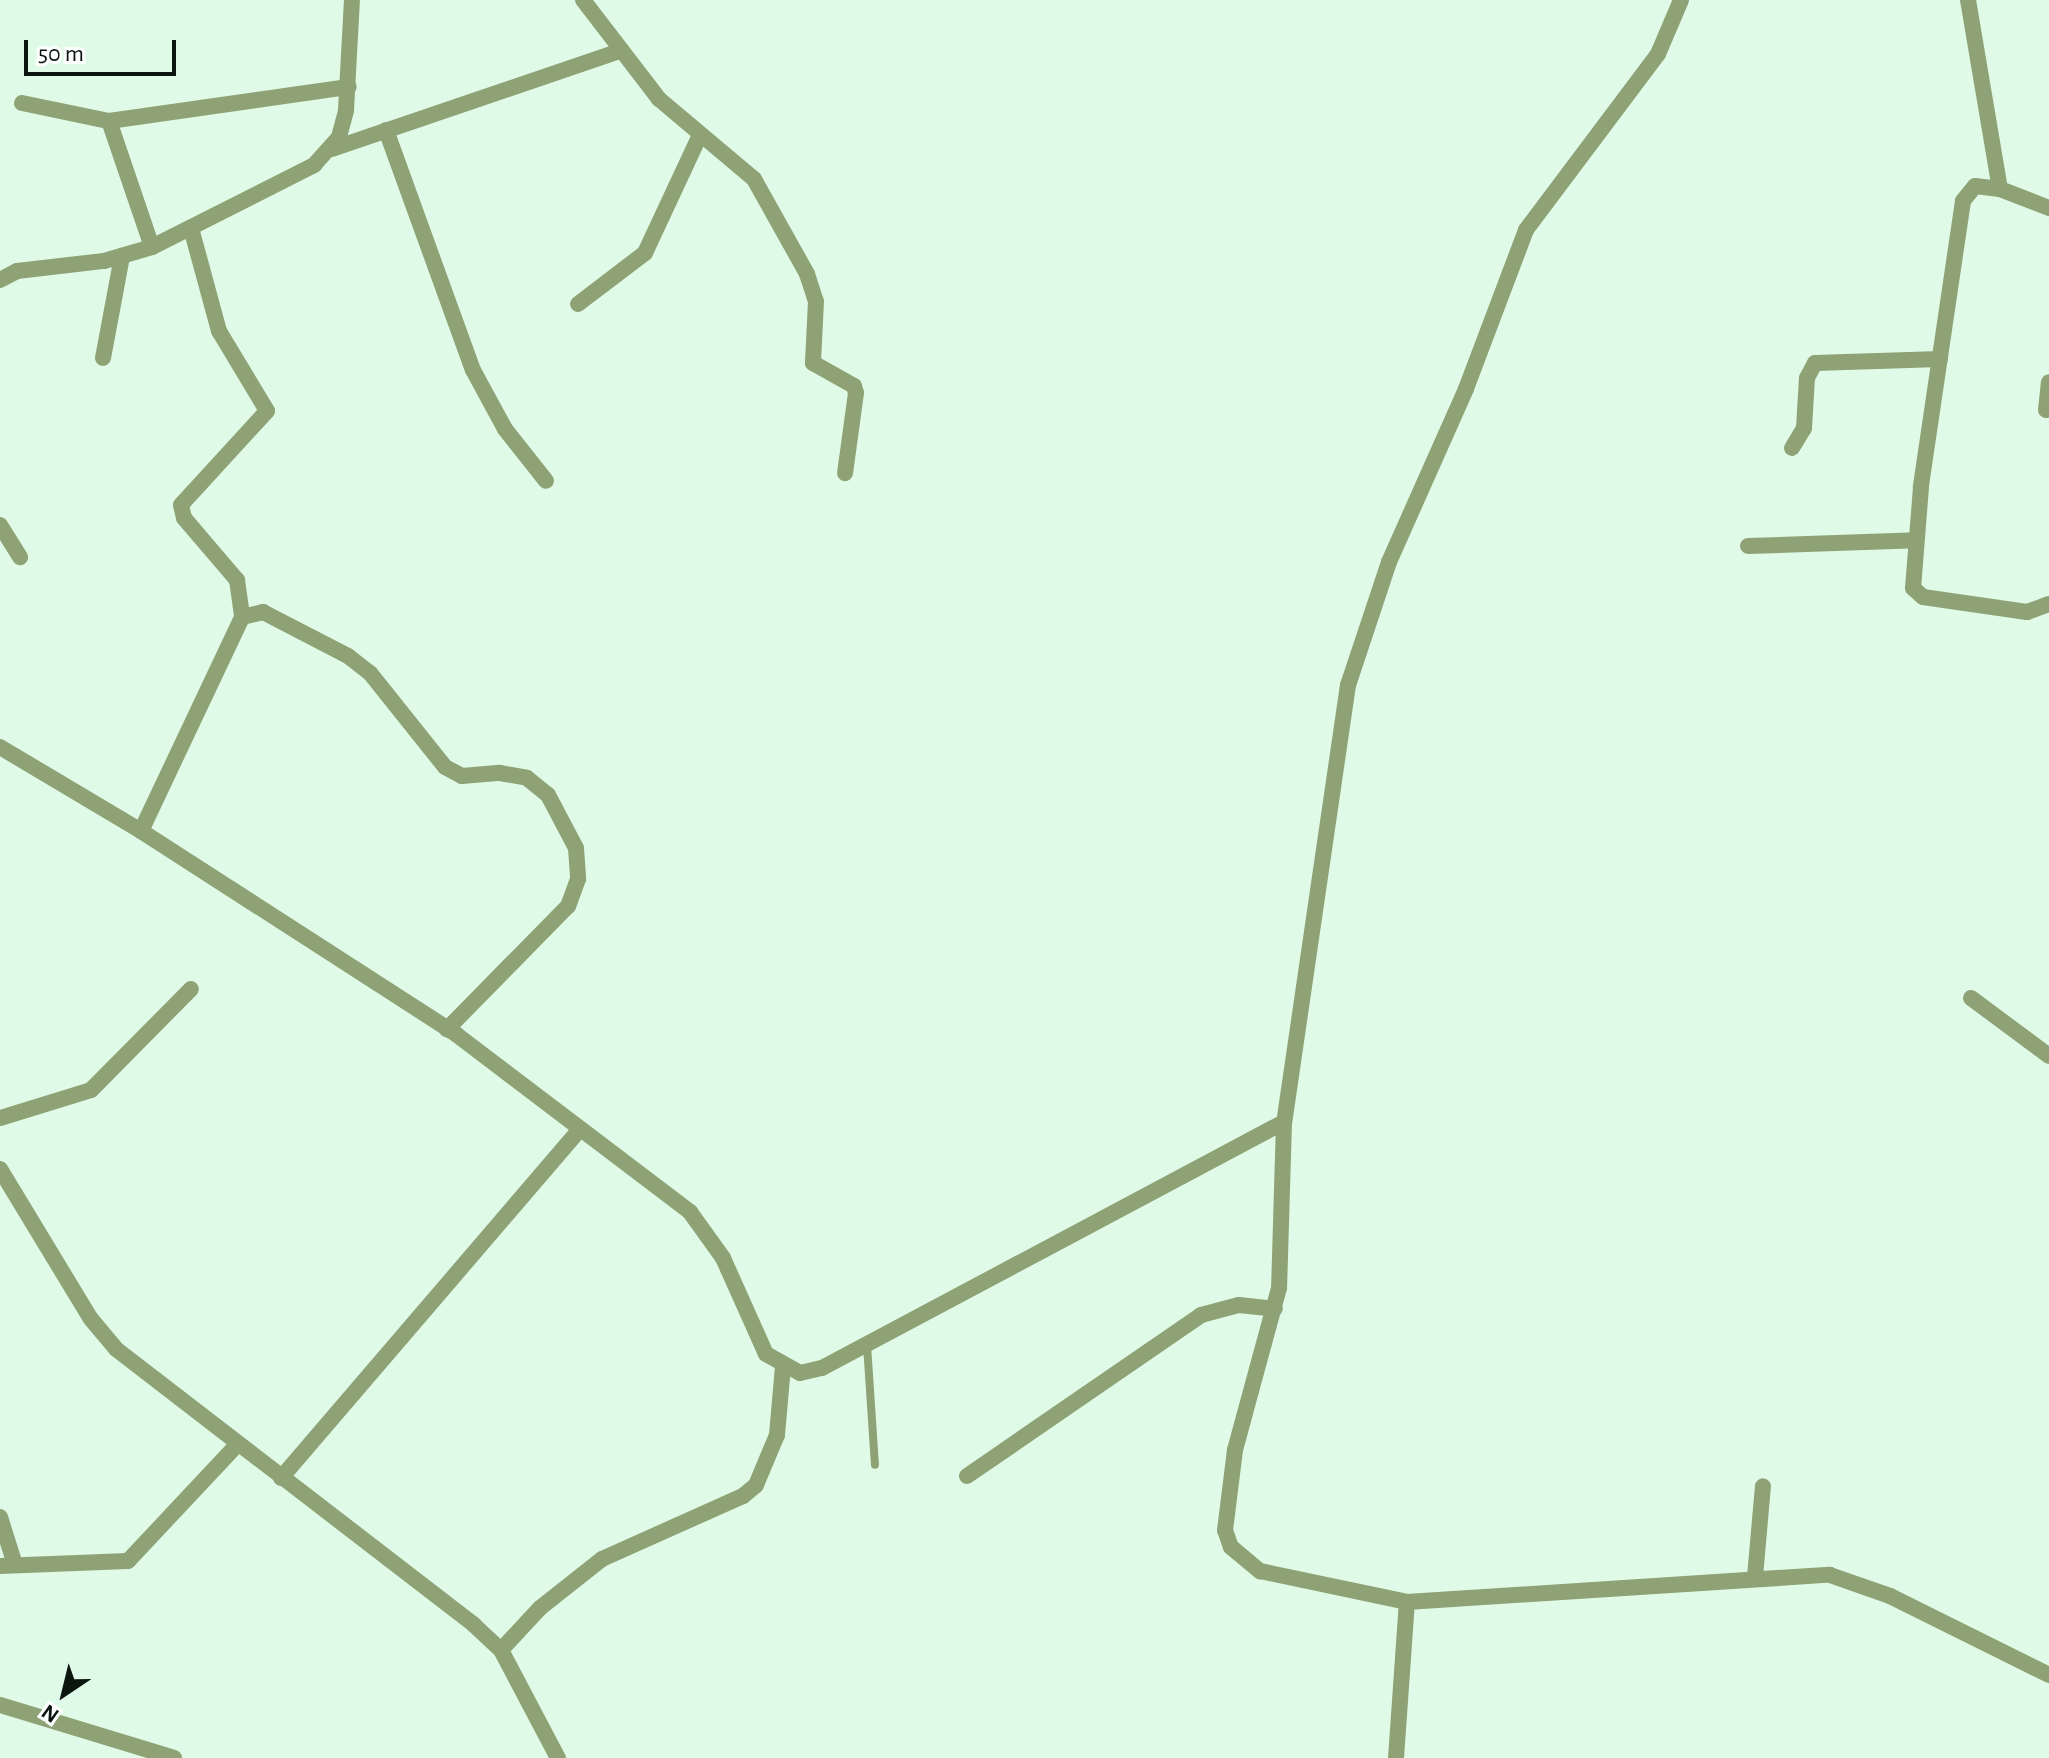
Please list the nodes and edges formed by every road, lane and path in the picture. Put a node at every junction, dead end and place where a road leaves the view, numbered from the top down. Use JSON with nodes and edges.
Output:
{"nodes":[{"id":1,"x":352,"y":0,"type":"edge"},
{"id":2,"x":583,"y":0,"type":"edge"},
{"id":3,"x":1681,"y":0,"type":"edge"},
{"id":4,"x":1968,"y":0,"type":"edge"},
{"id":5,"x":620,"y":51,"type":"junction"},
{"id":6,"x":349,"y":87,"type":"junction"},
{"id":7,"x":22,"y":103,"type":"dead end"},
{"id":8,"x":109,"y":121,"type":"junction"},
{"id":9,"x":386,"y":130,"type":"junction"},
{"id":10,"x":700,"y":135,"type":"junction"},
{"id":11,"x":332,"y":149,"type":"junction"},
{"id":12,"x":2000,"y":189,"type":"junction"},
{"id":13,"x":2049,"y":208,"type":"edge"},
{"id":14,"x":191,"y":228,"type":"junction"},
{"id":15,"x":152,"y":247,"type":"junction"},
{"id":16,"x":122,"y":256,"type":"junction"},
{"id":17,"x":0,"y":280,"type":"edge"},
{"id":18,"x":578,"y":304,"type":"dead end"},
{"id":19,"x":103,"y":358,"type":"dead end"},
{"id":20,"x":1940,"y":359,"type":"junction"},
{"id":21,"x":2049,"y":382,"type":"edge"},
{"id":22,"x":2046,"y":410,"type":"dead end"},
{"id":23,"x":1792,"y":448,"type":"dead end"},
{"id":24,"x":845,"y":473,"type":"dead end"},
{"id":25,"x":546,"y":481,"type":"dead end"},
{"id":26,"x":0,"y":525,"type":"edge"},
{"id":27,"x":1916,"y":540,"type":"junction"},
{"id":28,"x":1748,"y":546,"type":"dead end"},
{"id":29,"x":20,"y":557,"type":"dead end"},
{"id":30,"x":2049,"y":604,"type":"edge"},
{"id":31,"x":242,"y":617,"type":"junction"},
{"id":32,"x":0,"y":747,"type":"edge"},
{"id":33,"x":141,"y":831,"type":"junction"},
{"id":34,"x":191,"y":989,"type":"dead end"},
{"id":35,"x":1971,"y":998,"type":"dead end"},
{"id":36,"x":447,"y":1029,"type":"junction"},
{"id":37,"x":2049,"y":1056,"type":"edge"},
{"id":38,"x":0,"y":1118,"type":"edge"},
{"id":39,"x":1284,"y":1122,"type":"junction"},
{"id":40,"x":580,"y":1129,"type":"junction"},
{"id":41,"x":0,"y":1169,"type":"edge"},
{"id":42,"x":1275,"y":1309,"type":"junction"},
{"id":43,"x":867,"y":1344,"type":"junction"},
{"id":44,"x":783,"y":1367,"type":"junction"},
{"id":45,"x":237,"y":1445,"type":"junction"},
{"id":46,"x":875,"y":1465,"type":"dead end"},
{"id":47,"x":967,"y":1476,"type":"dead end"},
{"id":48,"x":281,"y":1478,"type":"junction"},
{"id":49,"x":1763,"y":1486,"type":"dead end"},
{"id":50,"x":0,"y":1517,"type":"edge"},
{"id":51,"x":8,"y":1566,"type":"edge"},
{"id":52,"x":1755,"y":1577,"type":"junction"},
{"id":53,"x":1407,"y":1602,"type":"junction"},
{"id":54,"x":501,"y":1650,"type":"junction"},
{"id":55,"x":2049,"y":1675,"type":"edge"},
{"id":56,"x":0,"y":1705,"type":"edge"},
{"id":57,"x":174,"y":1758,"type":"edge"},
{"id":58,"x":558,"y":1758,"type":"edge"},
{"id":59,"x":1396,"y":1758,"type":"edge"}],
"edges":[{"from":1,"to":6,"type":"street"},
{"from":2,"to":5,"type":"street"},
{"from":3,"to":39,"type":"street"},
{"from":4,"to":12,"type":"street"},
{"from":5,"to":9,"type":"street"},
{"from":5,"to":10,"type":"street"},
{"from":6,"to":8,"type":"street"},
{"from":6,"to":11,"type":"street"},
{"from":7,"to":8,"type":"street"},
{"from":8,"to":15,"type":"street"},
{"from":9,"to":11,"type":"street"},
{"from":9,"to":25,"type":"street"},
{"from":10,"to":18,"type":"street"},
{"from":10,"to":24,"type":"street"},
{"from":11,"to":14,"type":"street"},
{"from":12,"to":13,"type":"street"},
{"from":12,"to":20,"type":"street"},
{"from":14,"to":15,"type":"street"},
{"from":14,"to":31,"type":"street"},
{"from":15,"to":16,"type":"street"},
{"from":16,"to":17,"type":"street"},
{"from":16,"to":19,"type":"street"},
{"from":20,"to":23,"type":"street"},
{"from":20,"to":27,"type":"street"},
{"from":21,"to":22,"type":"street"},
{"from":26,"to":29,"type":"street"},
{"from":27,"to":28,"type":"street"},
{"from":27,"to":30,"type":"street"},
{"from":31,"to":33,"type":"street"},
{"from":31,"to":36,"type":"street"},
{"from":32,"to":33,"type":"street"},
{"from":33,"to":36,"type":"street"},
{"from":34,"to":38,"type":"street"},
{"from":35,"to":37,"type":"street"},
{"from":36,"to":40,"type":"street"},
{"from":39,"to":42,"type":"street"},
{"from":39,"to":43,"type":"street"},
{"from":40,"to":44,"type":"street"},
{"from":40,"to":48,"type":"street"},
{"from":41,"to":45,"type":"street"},
{"from":42,"to":47,"type":"street"},
{"from":42,"to":53,"type":"street"},
{"from":43,"to":44,"type":"street"},
{"from":43,"to":46,"type":"lane"},
{"from":44,"to":54,"type":"street"},
{"from":45,"to":48,"type":"street"},
{"from":45,"to":51,"type":"street"},
{"from":48,"to":54,"type":"street"},
{"from":49,"to":52,"type":"street"},
{"from":50,"to":51,"type":"street"},
{"from":52,"to":53,"type":"street"},
{"from":52,"to":55,"type":"street"},
{"from":53,"to":59,"type":"street"},
{"from":54,"to":58,"type":"street"},
{"from":56,"to":57,"type":"street"}]}
